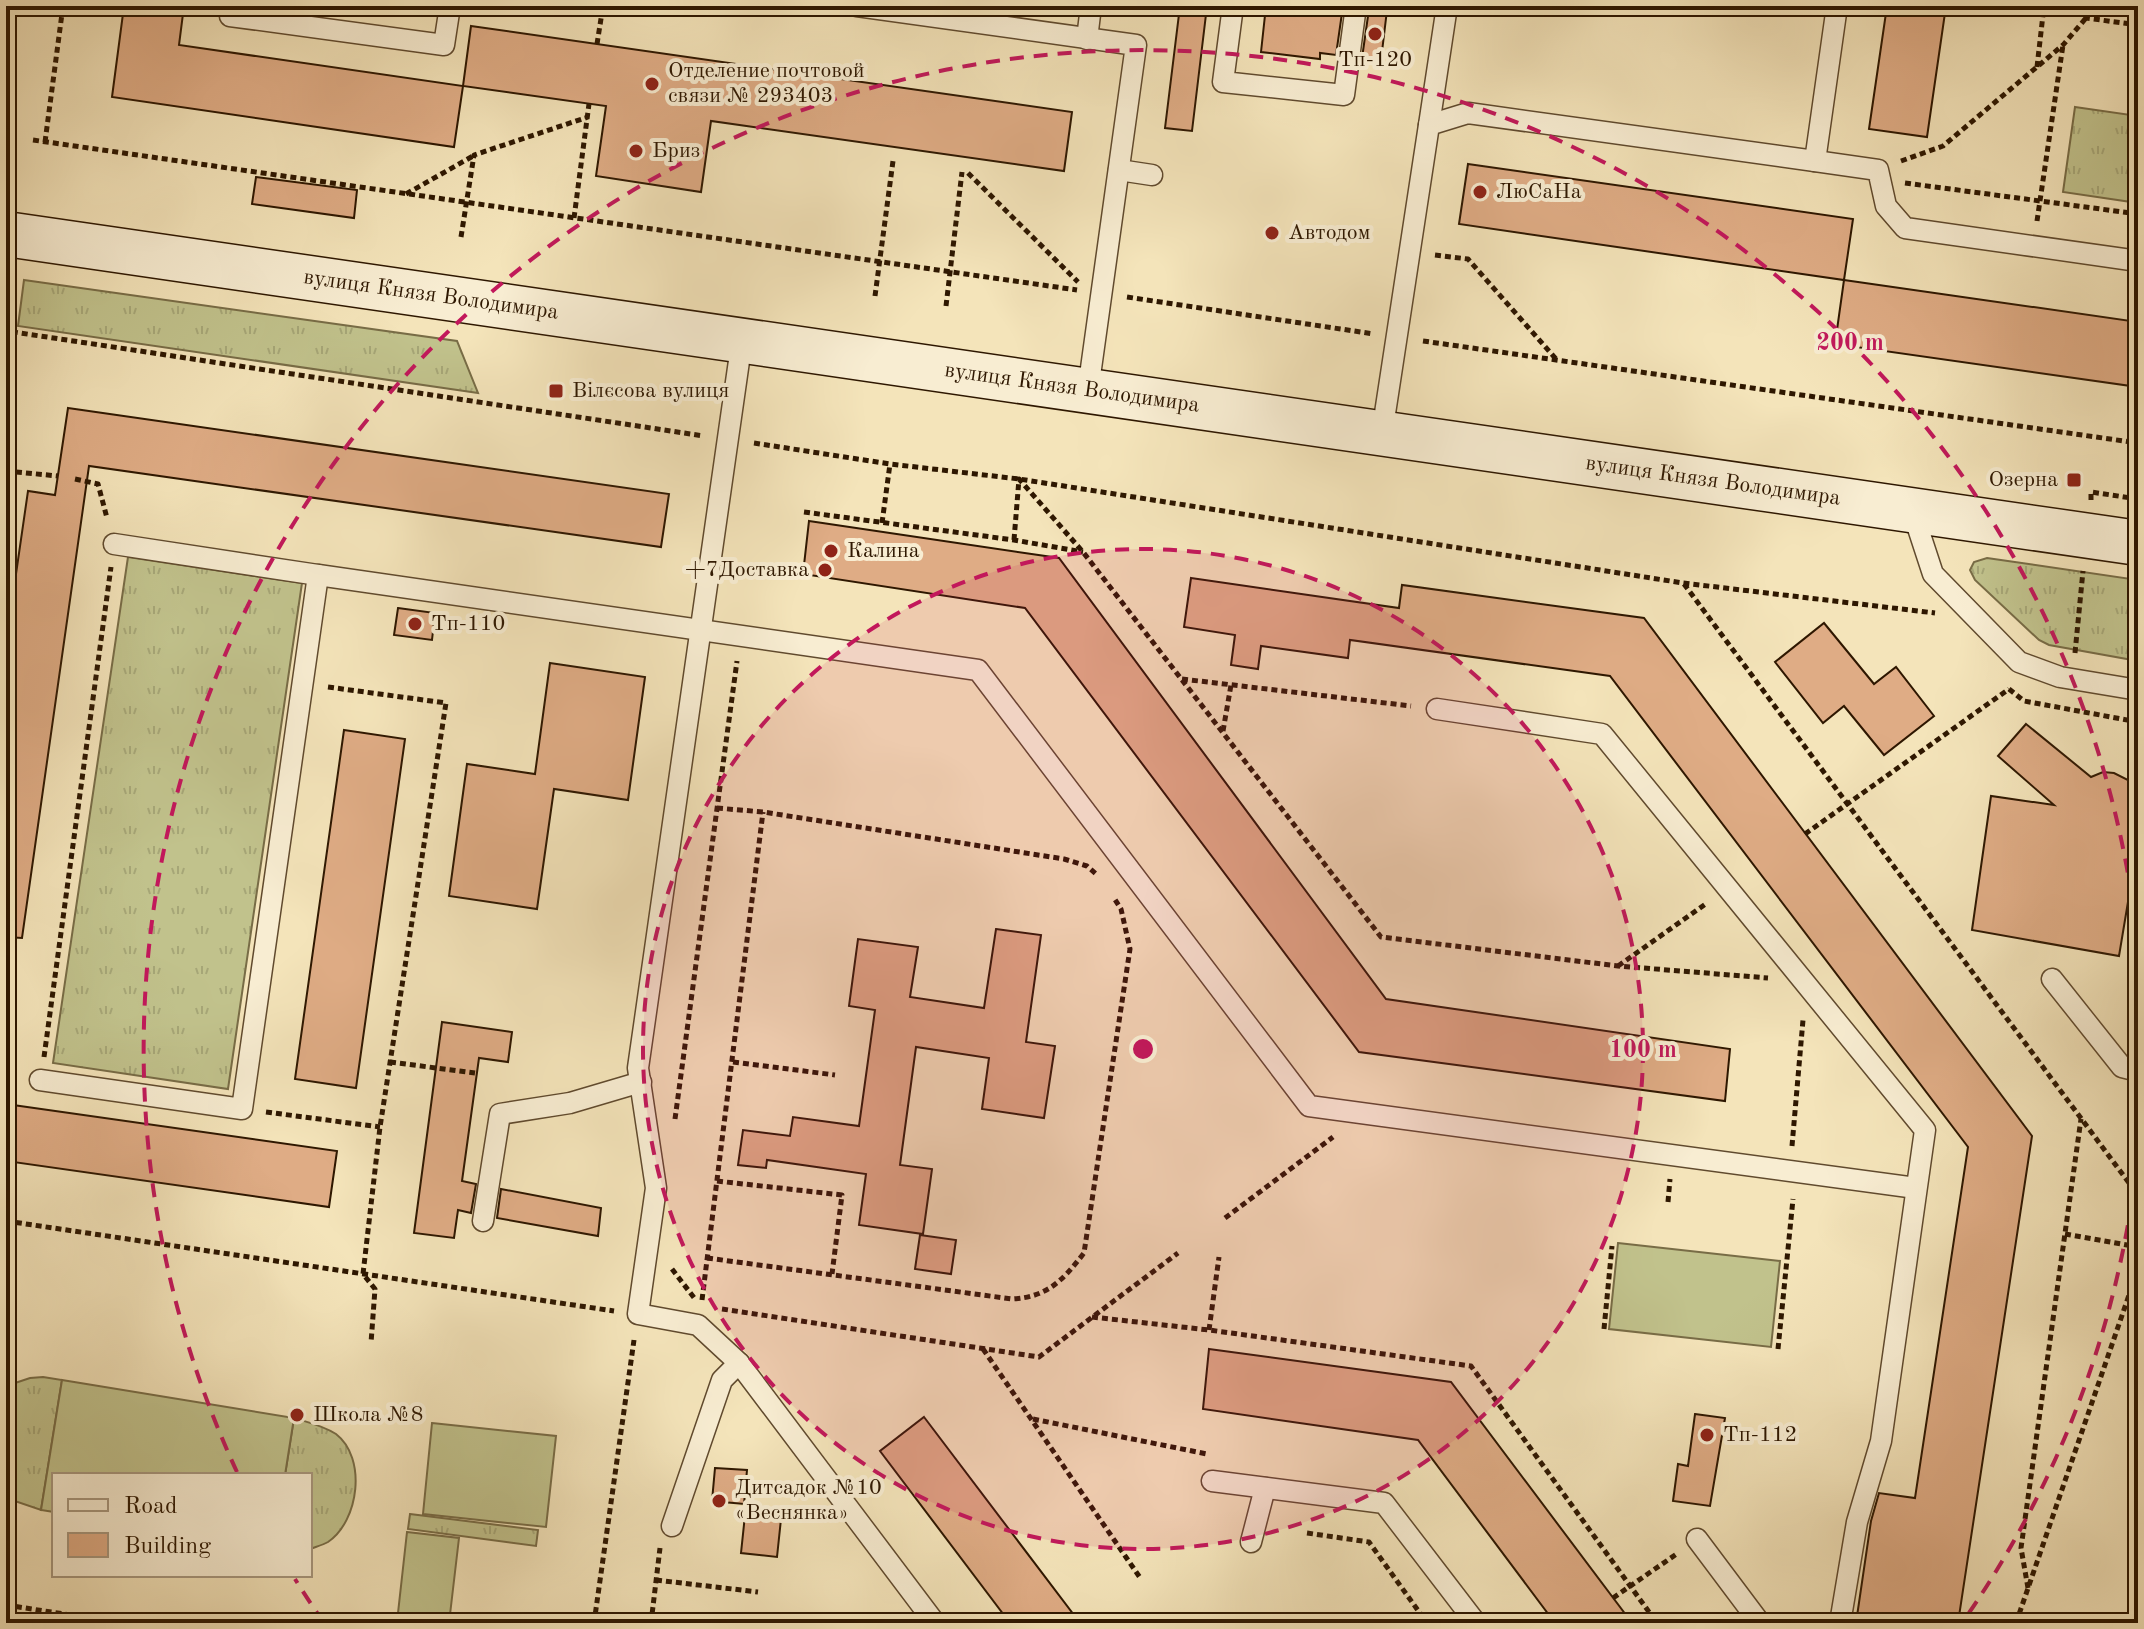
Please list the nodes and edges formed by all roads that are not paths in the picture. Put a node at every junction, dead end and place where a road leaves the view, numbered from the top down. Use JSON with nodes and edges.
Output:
{"nodes":[{"id":1,"x":450,"y":6,"type":"edge"},
{"id":2,"x":857,"y":6,"type":"edge"},
{"id":3,"x":1091,"y":6,"type":"edge"},
{"id":4,"x":1233,"y":6,"type":"edge"},
{"id":5,"x":1356,"y":6,"type":"edge"},
{"id":6,"x":1447,"y":6,"type":"edge"},
{"id":7,"x":1837,"y":6,"type":"edge"},
{"id":8,"x":230,"y":16,"type":"dead end"},
{"id":9,"x":1087,"y":39,"type":"junction"},
{"id":10,"x":1429,"y":125,"type":"junction"},
{"id":11,"x":1815,"y":161,"type":"junction"},
{"id":12,"x":1119,"y":170,"type":"junction"},
{"id":13,"x":1152,"y":175,"type":"dead end"},
{"id":14,"x":6,"y":234,"type":"edge"},
{"id":15,"x":2138,"y":261,"type":"edge"},
{"id":16,"x":742,"y":340,"type":"junction"},
{"id":17,"x":1088,"y":390,"type":"junction"},
{"id":18,"x":1382,"y":433,"type":"junction"},
{"id":19,"x":1912,"y":510,"type":"junction"},
{"id":20,"x":2138,"y":543,"type":"edge"},
{"id":21,"x":114,"y":544,"type":"road end"},
{"id":22,"x":318,"y":575,"type":"junction"},
{"id":23,"x":701,"y":630,"type":"junction"},
{"id":24,"x":2138,"y":690,"type":"edge"},
{"id":25,"x":1437,"y":709,"type":"road end"},
{"id":26,"x":2052,"y":979,"type":"dead end"},
{"id":27,"x":2138,"y":1071,"type":"edge"},
{"id":28,"x":40,"y":1080,"type":"road end"},
{"id":29,"x":641,"y":1082,"type":"junction"},
{"id":30,"x":1916,"y":1188,"type":"junction"},
{"id":31,"x":483,"y":1221,"type":"dead end"},
{"id":32,"x":739,"y":1363,"type":"junction"},
{"id":33,"x":1212,"y":1481,"type":"road end"},
{"id":34,"x":1265,"y":1488,"type":"junction"},
{"id":35,"x":672,"y":1526,"type":"road end"},
{"id":36,"x":1697,"y":1539,"type":"road end"},
{"id":37,"x":1251,"y":1542,"type":"dead end"},
{"id":38,"x":935,"y":1623,"type":"edge"},
{"id":39,"x":1476,"y":1623,"type":"edge"},
{"id":40,"x":1760,"y":1623,"type":"edge"},
{"id":41,"x":1840,"y":1623,"type":"edge"}],
"edges":[{"from":1,"to":8,"type":"lane"},
{"from":2,"to":9,"type":"lane"},
{"from":3,"to":9,"type":"lane"},
{"from":4,"to":5,"type":"lane"},
{"from":6,"to":10,"type":"lane"},
{"from":7,"to":11,"type":"lane"},
{"from":9,"to":12,"type":"lane"},
{"from":10,"to":11,"type":"lane"},
{"from":10,"to":18,"type":"lane"},
{"from":11,"to":15,"type":"lane"},
{"from":12,"to":13,"type":"lane"},
{"from":12,"to":17,"type":"lane"},
{"from":14,"to":16,"type":"main road","name":"вулиця Князя Володимира"},
{"from":16,"to":17,"type":"main road","name":"вулиця Князя Володимира"},
{"from":16,"to":23,"type":"lane"},
{"from":17,"to":18,"type":"main road","name":"вулиця Князя Володимира"},
{"from":18,"to":19,"type":"main road","name":"вулиця Князя Володимира"},
{"from":19,"to":20,"type":"main road","name":"вулиця Князя Володимира"},
{"from":19,"to":24,"type":"lane"},
{"from":21,"to":22,"type":"lane"},
{"from":22,"to":23,"type":"lane"},
{"from":22,"to":28,"type":"lane"},
{"from":23,"to":29,"type":"lane"},
{"from":23,"to":30,"type":"lane"},
{"from":25,"to":30,"type":"lane"},
{"from":26,"to":27,"type":"lane"},
{"from":29,"to":31,"type":"lane"},
{"from":29,"to":32,"type":"lane"},
{"from":30,"to":41,"type":"lane"},
{"from":32,"to":35,"type":"lane"},
{"from":32,"to":38,"type":"lane"},
{"from":33,"to":34,"type":"lane"},
{"from":34,"to":37,"type":"lane"},
{"from":34,"to":39,"type":"lane"},
{"from":36,"to":40,"type":"lane"}]}
